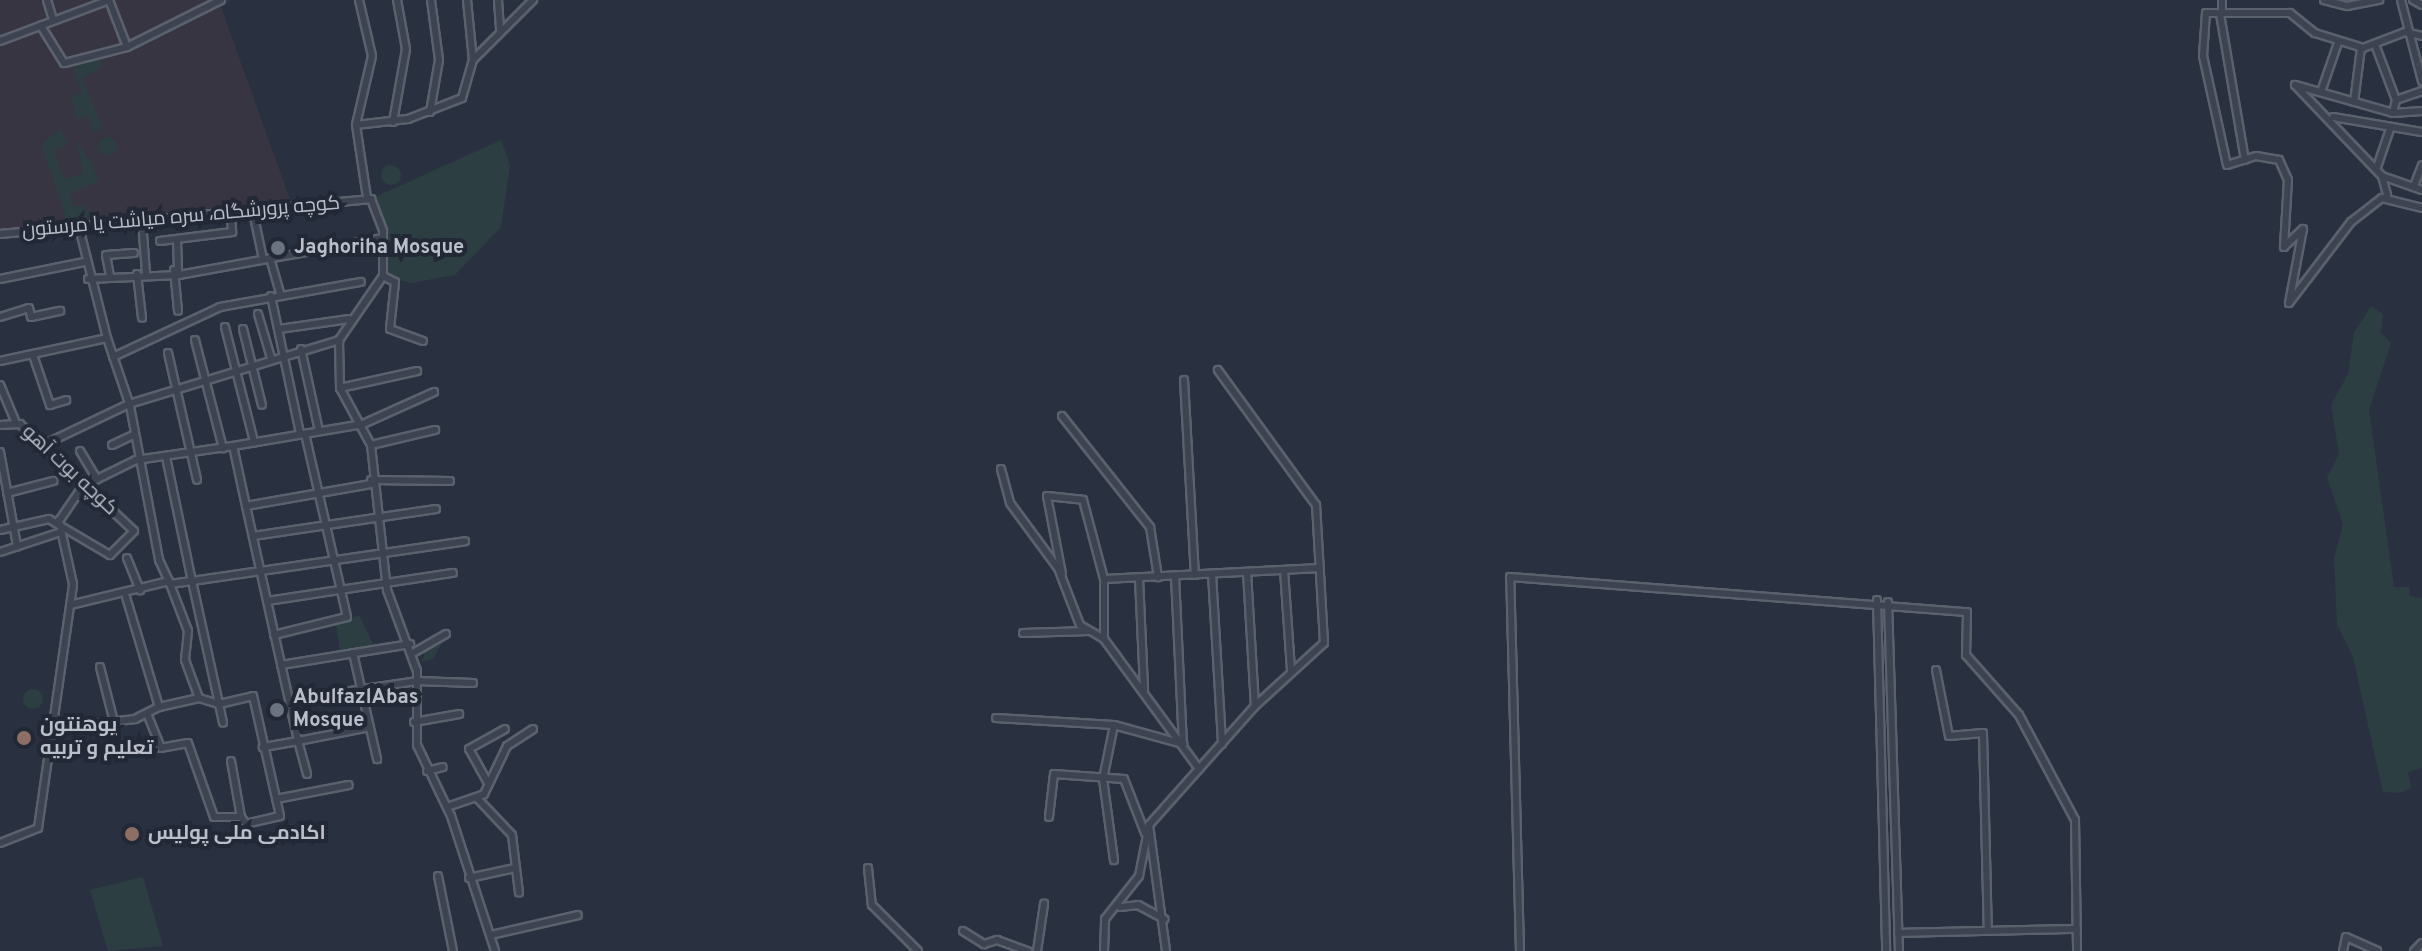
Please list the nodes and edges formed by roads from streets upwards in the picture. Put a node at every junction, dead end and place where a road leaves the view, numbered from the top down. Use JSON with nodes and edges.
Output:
{"nodes":[{"id":1,"x":47,"y":0,"type":"edge"},
{"id":2,"x":221,"y":0,"type":"edge"},
{"id":3,"x":359,"y":0,"type":"edge"},
{"id":4,"x":397,"y":0,"type":"edge"},
{"id":5,"x":431,"y":0,"type":"edge"},
{"id":6,"x":467,"y":0,"type":"edge"},
{"id":7,"x":498,"y":0,"type":"edge"},
{"id":8,"x":533,"y":0,"type":"edge"},
{"id":9,"x":2222,"y":0,"type":"edge"},
{"id":10,"x":2324,"y":0,"type":"edge"},
{"id":11,"x":2379,"y":0,"type":"edge"},
{"id":12,"x":2401,"y":0,"type":"edge"},
{"id":13,"x":2413,"y":0,"type":"edge"},
{"id":14,"x":2422,"y":5,"type":"edge"},
{"id":15,"x":2221,"y":13,"type":"junction"},
{"id":16,"x":53,"y":20,"type":"junction"},
{"id":17,"x":41,"y":26,"type":"junction"},
{"id":18,"x":2405,"y":32,"type":"junction"},
{"id":19,"x":500,"y":34,"type":"junction"},
{"id":20,"x":2422,"y":36,"type":"edge"},
{"id":21,"x":0,"y":41,"type":"edge"},
{"id":22,"x":2338,"y":43,"type":"junction"},
{"id":23,"x":127,"y":47,"type":"junction"},
{"id":24,"x":2376,"y":47,"type":"junction"},
{"id":25,"x":2361,"y":48,"type":"junction"},
{"id":26,"x":473,"y":60,"type":"junction"},
{"id":27,"x":2422,"y":81,"type":"edge"},
{"id":28,"x":2422,"y":91,"type":"edge"},
{"id":29,"x":2321,"y":92,"type":"junction"},
{"id":30,"x":2396,"y":100,"type":"junction"},
{"id":31,"x":2354,"y":102,"type":"junction"},
{"id":32,"x":2422,"y":111,"type":"edge"},
{"id":33,"x":430,"y":112,"type":"junction"},
{"id":34,"x":2393,"y":113,"type":"junction"},
{"id":35,"x":2333,"y":117,"type":"junction"},
{"id":36,"x":2357,"y":121,"type":"junction"},
{"id":37,"x":393,"y":122,"type":"junction"},
{"id":38,"x":356,"y":125,"type":"junction"},
{"id":39,"x":2390,"y":129,"type":"junction"},
{"id":40,"x":2422,"y":132,"type":"edge"},
{"id":41,"x":2352,"y":139,"type":"junction"},
{"id":42,"x":2245,"y":160,"type":"junction"},
{"id":43,"x":2422,"y":165,"type":"edge"},
{"id":44,"x":2377,"y":167,"type":"junction"},
{"id":45,"x":2382,"y":176,"type":"junction"},
{"id":46,"x":2414,"y":186,"type":"junction"},
{"id":47,"x":2422,"y":190,"type":"edge"},
{"id":48,"x":2387,"y":195,"type":"junction"},
{"id":49,"x":364,"y":199,"type":"junction"},
{"id":50,"x":2422,"y":208,"type":"edge"},
{"id":51,"x":253,"y":212,"type":"junction"},
{"id":52,"x":231,"y":214,"type":"junction"},
{"id":53,"x":142,"y":221,"type":"junction"},
{"id":54,"x":79,"y":227,"type":"junction"},
{"id":55,"x":0,"y":234,"type":"edge"},
{"id":56,"x":383,"y":238,"type":"junction"},
{"id":57,"x":177,"y":240,"type":"junction"},
{"id":58,"x":160,"y":241,"type":"dead end"},
{"id":59,"x":134,"y":253,"type":"dead end"},
{"id":60,"x":266,"y":258,"type":"junction"},
{"id":61,"x":84,"y":262,"type":"junction"},
{"id":62,"x":176,"y":270,"type":"junction"},
{"id":63,"x":146,"y":273,"type":"junction"},
{"id":64,"x":137,"y":274,"type":"junction"},
{"id":65,"x":110,"y":276,"type":"junction"},
{"id":66,"x":383,"y":276,"type":"junction"},
{"id":67,"x":0,"y":279,"type":"edge"},
{"id":68,"x":88,"y":279,"type":"junction"},
{"id":69,"x":361,"y":282,"type":"dead end"},
{"id":70,"x":280,"y":294,"type":"junction"},
{"id":71,"x":271,"y":296,"type":"junction"},
{"id":72,"x":60,"y":311,"type":"dead end"},
{"id":73,"x":178,"y":311,"type":"dead end"},
{"id":74,"x":258,"y":314,"type":"dead end"},
{"id":75,"x":0,"y":317,"type":"edge"},
{"id":76,"x":142,"y":318,"type":"dead end"},
{"id":77,"x":349,"y":319,"type":"junction"},
{"id":78,"x":225,"y":327,"type":"dead end"},
{"id":79,"x":243,"y":329,"type":"dead end"},
{"id":80,"x":279,"y":329,"type":"junction"},
{"id":81,"x":107,"y":338,"type":"junction"},
{"id":82,"x":195,"y":340,"type":"dead end"},
{"id":83,"x":339,"y":340,"type":"junction"},
{"id":84,"x":423,"y":341,"type":"dead end"},
{"id":85,"x":301,"y":349,"type":"junction"},
{"id":86,"x":168,"y":353,"type":"dead end"},
{"id":87,"x":285,"y":354,"type":"junction"},
{"id":88,"x":33,"y":355,"type":"junction"},
{"id":89,"x":113,"y":357,"type":"junction"},
{"id":90,"x":271,"y":358,"type":"junction"},
{"id":91,"x":0,"y":361,"type":"edge"},
{"id":92,"x":253,"y":364,"type":"junction"},
{"id":93,"x":235,"y":369,"type":"junction"},
{"id":94,"x":1218,"y":370,"type":"dead end"},
{"id":95,"x":417,"y":371,"type":"dead end"},
{"id":96,"x":206,"y":378,"type":"junction"},
{"id":97,"x":1184,"y":380,"type":"dead end"},
{"id":98,"x":0,"y":385,"type":"edge"},
{"id":99,"x":176,"y":388,"type":"junction"},
{"id":100,"x":340,"y":388,"type":"junction"},
{"id":101,"x":434,"y":392,"type":"dead end"},
{"id":102,"x":66,"y":400,"type":"dead end"},
{"id":103,"x":129,"y":404,"type":"junction"},
{"id":104,"x":262,"y":405,"type":"dead end"},
{"id":105,"x":0,"y":413,"type":"edge"},
{"id":106,"x":1062,"y":416,"type":"dead end"},
{"id":107,"x":16,"y":423,"type":"junction"},
{"id":108,"x":363,"y":424,"type":"junction"},
{"id":109,"x":2,"y":425,"type":"edge"},
{"id":110,"x":435,"y":430,"type":"dead end"},
{"id":111,"x":319,"y":431,"type":"junction"},
{"id":112,"x":303,"y":434,"type":"junction"},
{"id":113,"x":133,"y":435,"type":"junction"},
{"id":114,"x":254,"y":442,"type":"junction"},
{"id":115,"x":112,"y":445,"type":"dead end"},
{"id":116,"x":371,"y":445,"type":"junction"},
{"id":117,"x":41,"y":446,"type":"junction"},
{"id":118,"x":233,"y":446,"type":"junction"},
{"id":119,"x":223,"y":448,"type":"junction"},
{"id":120,"x":80,"y":451,"type":"dead end"},
{"id":121,"x":0,"y":452,"type":"edge"},
{"id":122,"x":193,"y":454,"type":"junction"},
{"id":123,"x":166,"y":457,"type":"junction"},
{"id":124,"x":136,"y":460,"type":"junction"},
{"id":125,"x":1001,"y":469,"type":"dead end"},
{"id":126,"x":97,"y":479,"type":"junction"},
{"id":127,"x":197,"y":480,"type":"dead end"},
{"id":128,"x":53,"y":481,"type":"dead end"},
{"id":129,"x":450,"y":481,"type":"dead end"},
{"id":130,"x":371,"y":482,"type":"junction"},
{"id":131,"x":3,"y":484,"type":"edge"},
{"id":132,"x":83,"y":486,"type":"junction"},
{"id":133,"x":7,"y":493,"type":"junction"},
{"id":134,"x":319,"y":494,"type":"junction"},
{"id":135,"x":246,"y":506,"type":"junction"},
{"id":136,"x":436,"y":509,"type":"dead end"},
{"id":137,"x":376,"y":517,"type":"junction"},
{"id":138,"x":58,"y":523,"type":"junction"},
{"id":139,"x":326,"y":524,"type":"junction"},
{"id":140,"x":13,"y":528,"type":"junction"},
{"id":141,"x":0,"y":530,"type":"edge"},
{"id":142,"x":61,"y":532,"type":"junction"},
{"id":143,"x":253,"y":536,"type":"junction"},
{"id":144,"x":465,"y":541,"type":"dead end"},
{"id":145,"x":17,"y":546,"type":"junction"},
{"id":146,"x":382,"y":550,"type":"junction"},
{"id":147,"x":0,"y":552,"type":"edge"},
{"id":148,"x":334,"y":557,"type":"junction"},
{"id":149,"x":127,"y":558,"type":"dead end"},
{"id":150,"x":1320,"y":568,"type":"junction"},
{"id":151,"x":260,"y":569,"type":"junction"},
{"id":152,"x":1284,"y":570,"type":"junction"},
{"id":153,"x":1247,"y":572,"type":"junction"},
{"id":154,"x":453,"y":573,"type":"dead end"},
{"id":155,"x":1212,"y":574,"type":"junction"},
{"id":156,"x":1195,"y":575,"type":"junction"},
{"id":157,"x":1175,"y":576,"type":"junction"},
{"id":158,"x":1158,"y":577,"type":"junction"},
{"id":159,"x":1062,"y":578,"type":"junction"},
{"id":160,"x":1139,"y":578,"type":"junction"},
{"id":161,"x":1104,"y":579,"type":"junction"},
{"id":162,"x":192,"y":581,"type":"junction"},
{"id":163,"x":169,"y":582,"type":"junction"},
{"id":164,"x":387,"y":583,"type":"junction"},
{"id":165,"x":342,"y":590,"type":"junction"},
{"id":166,"x":140,"y":591,"type":"junction"},
{"id":167,"x":126,"y":597,"type":"junction"},
{"id":168,"x":1877,"y":600,"type":"junction"},
{"id":169,"x":267,"y":601,"type":"junction"},
{"id":170,"x":1888,"y":602,"type":"junction"},
{"id":171,"x":70,"y":605,"type":"junction"},
{"id":172,"x":1089,"y":631,"type":"junction"},
{"id":173,"x":1023,"y":633,"type":"dead end"},
{"id":174,"x":446,"y":634,"type":"dead end"},
{"id":175,"x":274,"y":635,"type":"junction"},
{"id":176,"x":1104,"y":639,"type":"junction"},
{"id":177,"x":410,"y":644,"type":"junction"},
{"id":178,"x":353,"y":653,"type":"junction"},
{"id":179,"x":413,"y":653,"type":"junction"},
{"id":180,"x":281,"y":665,"type":"junction"},
{"id":181,"x":100,"y":667,"type":"dead end"},
{"id":182,"x":1936,"y":670,"type":"dead end"},
{"id":183,"x":1291,"y":671,"type":"junction"},
{"id":184,"x":417,"y":681,"type":"junction"},
{"id":185,"x":473,"y":683,"type":"dead end"},
{"id":186,"x":361,"y":689,"type":"junction"},
{"id":187,"x":1144,"y":690,"type":"junction"},
{"id":188,"x":199,"y":698,"type":"junction"},
{"id":189,"x":289,"y":700,"type":"junction"},
{"id":190,"x":219,"y":704,"type":"junction"},
{"id":191,"x":1255,"y":706,"type":"junction"},
{"id":192,"x":159,"y":707,"type":"junction"},
{"id":193,"x":459,"y":714,"type":"dead end"},
{"id":194,"x":148,"y":715,"type":"junction"},
{"id":195,"x":996,"y":718,"type":"dead end"},
{"id":196,"x":114,"y":722,"type":"junction"},
{"id":197,"x":414,"y":722,"type":"junction"},
{"id":198,"x":223,"y":723,"type":"dead end"},
{"id":199,"x":1114,"y":725,"type":"junction"},
{"id":200,"x":370,"y":727,"type":"junction"},
{"id":201,"x":51,"y":729,"type":"junction"},
{"id":202,"x":505,"y":729,"type":"dead end"},
{"id":203,"x":533,"y":729,"type":"dead end"},
{"id":204,"x":298,"y":741,"type":"junction"},
{"id":205,"x":1183,"y":744,"type":"junction"},
{"id":206,"x":1222,"y":744,"type":"junction"},
{"id":207,"x":263,"y":747,"type":"junction"},
{"id":208,"x":377,"y":759,"type":"dead end"},
{"id":209,"x":231,"y":761,"type":"dead end"},
{"id":210,"x":443,"y":767,"type":"dead end"},
{"id":211,"x":1199,"y":769,"type":"junction"},
{"id":212,"x":427,"y":771,"type":"junction"},
{"id":213,"x":307,"y":774,"type":"dead end"},
{"id":214,"x":1103,"y":779,"type":"junction"},
{"id":215,"x":488,"y":783,"type":"junction"},
{"id":216,"x":349,"y":785,"type":"dead end"},
{"id":217,"x":477,"y":798,"type":"junction"},
{"id":218,"x":276,"y":799,"type":"junction"},
{"id":219,"x":447,"y":807,"type":"junction"},
{"id":220,"x":241,"y":817,"type":"junction"},
{"id":221,"x":1049,"y":817,"type":"dead end"},
{"id":222,"x":1149,"y":825,"type":"junction"},
{"id":223,"x":1145,"y":833,"type":"junction"},
{"id":224,"x":0,"y":843,"type":"edge"},
{"id":225,"x":1114,"y":860,"type":"dead end"},
{"id":226,"x":515,"y":868,"type":"junction"},
{"id":227,"x":868,"y":868,"type":"dead end"},
{"id":228,"x":438,"y":876,"type":"dead end"},
{"id":229,"x":469,"y":878,"type":"junction"},
{"id":230,"x":519,"y":893,"type":"dead end"},
{"id":231,"x":1044,"y":904,"type":"dead end"},
{"id":232,"x":1120,"y":907,"type":"junction"},
{"id":233,"x":578,"y":915,"type":"dead end"},
{"id":234,"x":1164,"y":919,"type":"junction"},
{"id":235,"x":2077,"y":929,"type":"junction"},
{"id":236,"x":963,"y":931,"type":"dead end"},
{"id":237,"x":1988,"y":931,"type":"junction"},
{"id":238,"x":1898,"y":933,"type":"junction"},
{"id":239,"x":491,"y":935,"type":"junction"},
{"id":240,"x":2422,"y":943,"type":"edge"},
{"id":241,"x":983,"y":947,"type":"edge"},
{"id":242,"x":453,"y":951,"type":"edge"},
{"id":243,"x":495,"y":951,"type":"edge"},
{"id":244,"x":918,"y":951,"type":"edge"},
{"id":245,"x":1028,"y":951,"type":"edge"},
{"id":246,"x":1037,"y":951,"type":"edge"},
{"id":247,"x":1104,"y":951,"type":"edge"},
{"id":248,"x":1166,"y":951,"type":"edge"},
{"id":249,"x":1520,"y":951,"type":"edge"},
{"id":250,"x":1886,"y":951,"type":"edge"},
{"id":251,"x":1899,"y":951,"type":"edge"},
{"id":252,"x":2077,"y":951,"type":"edge"},
{"id":253,"x":2343,"y":951,"type":"edge"},
{"id":254,"x":2377,"y":951,"type":"edge"},
{"id":255,"x":2414,"y":951,"type":"edge"}],
"edges":[{"from":1,"to":16,"type":"street"},
{"from":2,"to":23,"type":"street"},
{"from":3,"to":38,"type":"street"},
{"from":4,"to":37,"type":"street"},
{"from":5,"to":33,"type":"street"},
{"from":6,"to":26,"type":"street"},
{"from":7,"to":19,"type":"street"},
{"from":8,"to":19,"type":"street"},
{"from":9,"to":15,"type":"street"},
{"from":10,"to":11,"type":"street"},
{"from":12,"to":18,"type":"street"},
{"from":13,"to":14,"type":"street"},
{"from":15,"to":22,"type":"street"},
{"from":15,"to":42,"type":"street"},
{"from":15,"to":42,"type":"street"},
{"from":16,"to":17,"type":"street"},
{"from":16,"to":23,"type":"street"},
{"from":17,"to":21,"type":"street"},
{"from":17,"to":23,"type":"street"},
{"from":18,"to":20,"type":"street"},
{"from":18,"to":24,"type":"street"},
{"from":18,"to":27,"type":"street"},
{"from":19,"to":26,"type":"street"},
{"from":22,"to":25,"type":"street"},
{"from":22,"to":29,"type":"street"},
{"from":24,"to":25,"type":"street"},
{"from":24,"to":30,"type":"street"},
{"from":25,"to":31,"type":"street"},
{"from":26,"to":33,"type":"street"},
{"from":28,"to":30,"type":"street"},
{"from":29,"to":31,"type":"street"},
{"from":29,"to":35,"type":"street"},
{"from":30,"to":34,"type":"street"},
{"from":31,"to":34,"type":"street"},
{"from":32,"to":34,"type":"street"},
{"from":33,"to":37,"type":"street"},
{"from":35,"to":36,"type":"street"},
{"from":35,"to":41,"type":"street"},
{"from":36,"to":39,"type":"street"},
{"from":36,"to":41,"type":"street"},
{"from":37,"to":38,"type":"street"},
{"from":38,"to":49,"type":"street"},
{"from":39,"to":40,"type":"street"},
{"from":39,"to":44,"type":"street"},
{"from":41,"to":44,"type":"street"},
{"from":42,"to":48,"type":"street"},
{"from":43,"to":46,"type":"street"},
{"from":44,"to":45,"type":"street"},
{"from":45,"to":46,"type":"street"},
{"from":45,"to":48,"type":"street"},
{"from":46,"to":47,"type":"street"},
{"from":48,"to":50,"type":"street"},
{"from":49,"to":51,"type":"street","name":"کوچه پرورشگاه، سره میاشت یا مرستون"},
{"from":49,"to":56,"type":"street"},
{"from":51,"to":52,"type":"street","name":"کوچه پرورشگاه، سره میاشت یا مرستون"},
{"from":51,"to":60,"type":"street"},
{"from":52,"to":53,"type":"street","name":"کوچه پرورشگاه، سره میاشت یا مرستون"},
{"from":52,"to":57,"type":"street"},
{"from":53,"to":54,"type":"street","name":"کوچه پرورشگاه، سره میاشت یا مرستون"},
{"from":53,"to":63,"type":"street"},
{"from":54,"to":55,"type":"street","name":"کوچه پرورشگاه، سره میاشت یا مرستون"},
{"from":54,"to":61,"type":"street"},
{"from":56,"to":60,"type":"street"},
{"from":56,"to":66,"type":"street"},
{"from":57,"to":58,"type":"street"},
{"from":57,"to":62,"type":"street"},
{"from":59,"to":65,"type":"street"},
{"from":60,"to":62,"type":"street"},
{"from":60,"to":70,"type":"street"},
{"from":61,"to":67,"type":"street"},
{"from":61,"to":68,"type":"street"},
{"from":62,"to":63,"type":"street"},
{"from":62,"to":73,"type":"street"},
{"from":63,"to":64,"type":"street"},
{"from":64,"to":65,"type":"street"},
{"from":64,"to":76,"type":"street"},
{"from":65,"to":68,"type":"street"},
{"from":66,"to":77,"type":"street"},
{"from":66,"to":84,"type":"street"},
{"from":68,"to":81,"type":"street"},
{"from":69,"to":70,"type":"street"},
{"from":70,"to":71,"type":"street"},
{"from":71,"to":80,"type":"street"},
{"from":71,"to":89,"type":"street"},
{"from":72,"to":75,"type":"street"},
{"from":74,"to":90,"type":"street"},
{"from":77,"to":80,"type":"street"},
{"from":77,"to":83,"type":"street"},
{"from":78,"to":93,"type":"street"},
{"from":79,"to":92,"type":"street"},
{"from":80,"to":87,"type":"street"},
{"from":81,"to":88,"type":"street"},
{"from":81,"to":89,"type":"street"},
{"from":82,"to":96,"type":"street"},
{"from":83,"to":85,"type":"street"},
{"from":83,"to":100,"type":"street"},
{"from":85,"to":87,"type":"street"},
{"from":85,"to":111,"type":"street"},
{"from":86,"to":99,"type":"street"},
{"from":87,"to":90,"type":"street"},
{"from":87,"to":112,"type":"street"},
{"from":88,"to":91,"type":"street"},
{"from":88,"to":102,"type":"street"},
{"from":89,"to":103,"type":"street"},
{"from":90,"to":92,"type":"street"},
{"from":92,"to":93,"type":"street"},
{"from":92,"to":104,"type":"street"},
{"from":93,"to":96,"type":"street"},
{"from":93,"to":114,"type":"street"},
{"from":94,"to":150,"type":"street"},
{"from":95,"to":100,"type":"street"},
{"from":96,"to":99,"type":"street"},
{"from":96,"to":119,"type":"street"},
{"from":97,"to":156,"type":"street"},
{"from":98,"to":107,"type":"street"},
{"from":99,"to":103,"type":"street"},
{"from":99,"to":122,"type":"street"},
{"from":100,"to":108,"type":"street"},
{"from":101,"to":108,"type":"street"},
{"from":103,"to":113,"type":"street"},
{"from":103,"to":117,"type":"street"},
{"from":105,"to":109,"type":"street"},
{"from":106,"to":158,"type":"street"},
{"from":107,"to":109,"type":"street","name":"کوچه بوت آهو"},
{"from":107,"to":117,"type":"street","name":"کوچه بوت آهو"},
{"from":108,"to":111,"type":"street"},
{"from":108,"to":116,"type":"street"},
{"from":110,"to":116,"type":"street"},
{"from":111,"to":112,"type":"street"},
{"from":112,"to":114,"type":"street"},
{"from":112,"to":134,"type":"street"},
{"from":113,"to":115,"type":"street"},
{"from":113,"to":124,"type":"street"},
{"from":114,"to":118,"type":"street"},
{"from":116,"to":130,"type":"street"},
{"from":117,"to":132,"type":"street","name":"کوچه بوت آهو"},
{"from":118,"to":119,"type":"street"},
{"from":118,"to":135,"type":"street"},
{"from":119,"to":122,"type":"street"},
{"from":120,"to":126,"type":"street"},
{"from":121,"to":131,"type":"street"},
{"from":122,"to":123,"type":"street"},
{"from":122,"to":127,"type":"street"},
{"from":123,"to":124,"type":"street"},
{"from":123,"to":162,"type":"street"},
{"from":124,"to":126,"type":"street"},
{"from":124,"to":163,"type":"street"},
{"from":125,"to":159,"type":"street"},
{"from":126,"to":132,"type":"street"},
{"from":128,"to":133,"type":"street"},
{"from":129,"to":130,"type":"street"},
{"from":130,"to":134,"type":"street"},
{"from":130,"to":137,"type":"street"},
{"from":131,"to":133,"type":"street"},
{"from":132,"to":138,"type":"street"},
{"from":132,"to":138,"type":"street","name":"کوچه بوت آهو"},
{"from":133,"to":140,"type":"street"},
{"from":134,"to":135,"type":"street"},
{"from":134,"to":139,"type":"street"},
{"from":135,"to":143,"type":"street"},
{"from":136,"to":137,"type":"street"},
{"from":137,"to":139,"type":"street"},
{"from":137,"to":146,"type":"street"},
{"from":138,"to":140,"type":"street"},
{"from":138,"to":142,"type":"street"},
{"from":139,"to":143,"type":"street"},
{"from":139,"to":148,"type":"street"},
{"from":140,"to":141,"type":"street"},
{"from":140,"to":145,"type":"street"},
{"from":142,"to":145,"type":"street"},
{"from":142,"to":171,"type":"street"},
{"from":143,"to":151,"type":"street"},
{"from":144,"to":146,"type":"street"},
{"from":145,"to":147,"type":"street"},
{"from":146,"to":148,"type":"street"},
{"from":146,"to":164,"type":"street"},
{"from":148,"to":151,"type":"street"},
{"from":148,"to":165,"type":"street"},
{"from":149,"to":166,"type":"street"},
{"from":150,"to":152,"type":"street"},
{"from":150,"to":183,"type":"street"},
{"from":151,"to":162,"type":"street"},
{"from":151,"to":169,"type":"street"},
{"from":152,"to":153,"type":"street"},
{"from":152,"to":183,"type":"street"},
{"from":153,"to":155,"type":"street"},
{"from":153,"to":191,"type":"street"},
{"from":154,"to":164,"type":"street"},
{"from":155,"to":156,"type":"street"},
{"from":155,"to":206,"type":"street"},
{"from":156,"to":157,"type":"street"},
{"from":157,"to":158,"type":"street"},
{"from":157,"to":205,"type":"street"},
{"from":158,"to":160,"type":"street"},
{"from":159,"to":161,"type":"street"},
{"from":159,"to":172,"type":"street"},
{"from":160,"to":161,"type":"street"},
{"from":160,"to":187,"type":"street"},
{"from":161,"to":176,"type":"street"},
{"from":162,"to":163,"type":"street"},
{"from":162,"to":190,"type":"street"},
{"from":163,"to":166,"type":"street"},
{"from":163,"to":188,"type":"street"},
{"from":164,"to":165,"type":"street"},
{"from":164,"to":177,"type":"street"},
{"from":165,"to":169,"type":"street"},
{"from":165,"to":175,"type":"street"},
{"from":166,"to":167,"type":"street"},
{"from":167,"to":171,"type":"street"},
{"from":167,"to":192,"type":"street"},
{"from":168,"to":170,"type":"street"},
{"from":168,"to":249,"type":"street"},
{"from":168,"to":250,"type":"street"},
{"from":169,"to":175,"type":"street"},
{"from":170,"to":235,"type":"street"},
{"from":170,"to":238,"type":"street"},
{"from":171,"to":201,"type":"street"},
{"from":172,"to":173,"type":"street"},
{"from":172,"to":176,"type":"street"},
{"from":174,"to":179,"type":"street"},
{"from":175,"to":180,"type":"street"},
{"from":176,"to":187,"type":"street"},
{"from":177,"to":178,"type":"street"},
{"from":177,"to":179,"type":"street"},
{"from":178,"to":180,"type":"street"},
{"from":178,"to":186,"type":"street"},
{"from":179,"to":184,"type":"street"},
{"from":180,"to":189,"type":"street"},
{"from":181,"to":196,"type":"street"},
{"from":182,"to":237,"type":"street"},
{"from":183,"to":191,"type":"street"},
{"from":184,"to":185,"type":"street"},
{"from":184,"to":186,"type":"street"},
{"from":184,"to":197,"type":"street"},
{"from":186,"to":189,"type":"street"},
{"from":186,"to":200,"type":"street"},
{"from":187,"to":205,"type":"street"},
{"from":188,"to":190,"type":"street"},
{"from":188,"to":192,"type":"street"},
{"from":189,"to":204,"type":"street"},
{"from":190,"to":198,"type":"street"},
{"from":190,"to":207,"type":"street"},
{"from":191,"to":206,"type":"street"},
{"from":192,"to":194,"type":"street"},
{"from":193,"to":197,"type":"street"},
{"from":194,"to":196,"type":"street"},
{"from":194,"to":220,"type":"street"},
{"from":195,"to":199,"type":"street"},
{"from":196,"to":201,"type":"street"},
{"from":197,"to":212,"type":"street"},
{"from":199,"to":205,"type":"street"},
{"from":199,"to":214,"type":"street"},
{"from":200,"to":204,"type":"street"},
{"from":200,"to":208,"type":"street"},
{"from":201,"to":224,"type":"street"},
{"from":202,"to":215,"type":"street"},
{"from":203,"to":215,"type":"street"},
{"from":204,"to":207,"type":"street"},
{"from":204,"to":213,"type":"street"},
{"from":205,"to":211,"type":"street"},
{"from":206,"to":211,"type":"street"},
{"from":207,"to":218,"type":"street"},
{"from":209,"to":220,"type":"street"},
{"from":210,"to":212,"type":"street"},
{"from":211,"to":222,"type":"street"},
{"from":212,"to":219,"type":"street"},
{"from":214,"to":221,"type":"street"},
{"from":214,"to":223,"type":"street"},
{"from":214,"to":225,"type":"street"},
{"from":215,"to":217,"type":"street"},
{"from":216,"to":218,"type":"street"},
{"from":217,"to":219,"type":"street"},
{"from":217,"to":226,"type":"street"},
{"from":218,"to":220,"type":"street"},
{"from":219,"to":229,"type":"street"},
{"from":222,"to":223,"type":"street"},
{"from":222,"to":234,"type":"street"},
{"from":223,"to":232,"type":"street"},
{"from":226,"to":229,"type":"street"},
{"from":226,"to":230,"type":"street"},
{"from":227,"to":244,"type":"street"},
{"from":228,"to":242,"type":"street"},
{"from":229,"to":239,"type":"street"},
{"from":231,"to":246,"type":"street"},
{"from":232,"to":234,"type":"street"},
{"from":232,"to":247,"type":"street"},
{"from":233,"to":239,"type":"street"},
{"from":234,"to":248,"type":"street"},
{"from":235,"to":237,"type":"street"},
{"from":235,"to":252,"type":"street"},
{"from":236,"to":241,"type":"street"},
{"from":237,"to":238,"type":"street"},
{"from":238,"to":251,"type":"street"},
{"from":239,"to":243,"type":"street"},
{"from":240,"to":255,"type":"street"},
{"from":241,"to":245,"type":"street"},
{"from":253,"to":254,"type":"street"}]}
